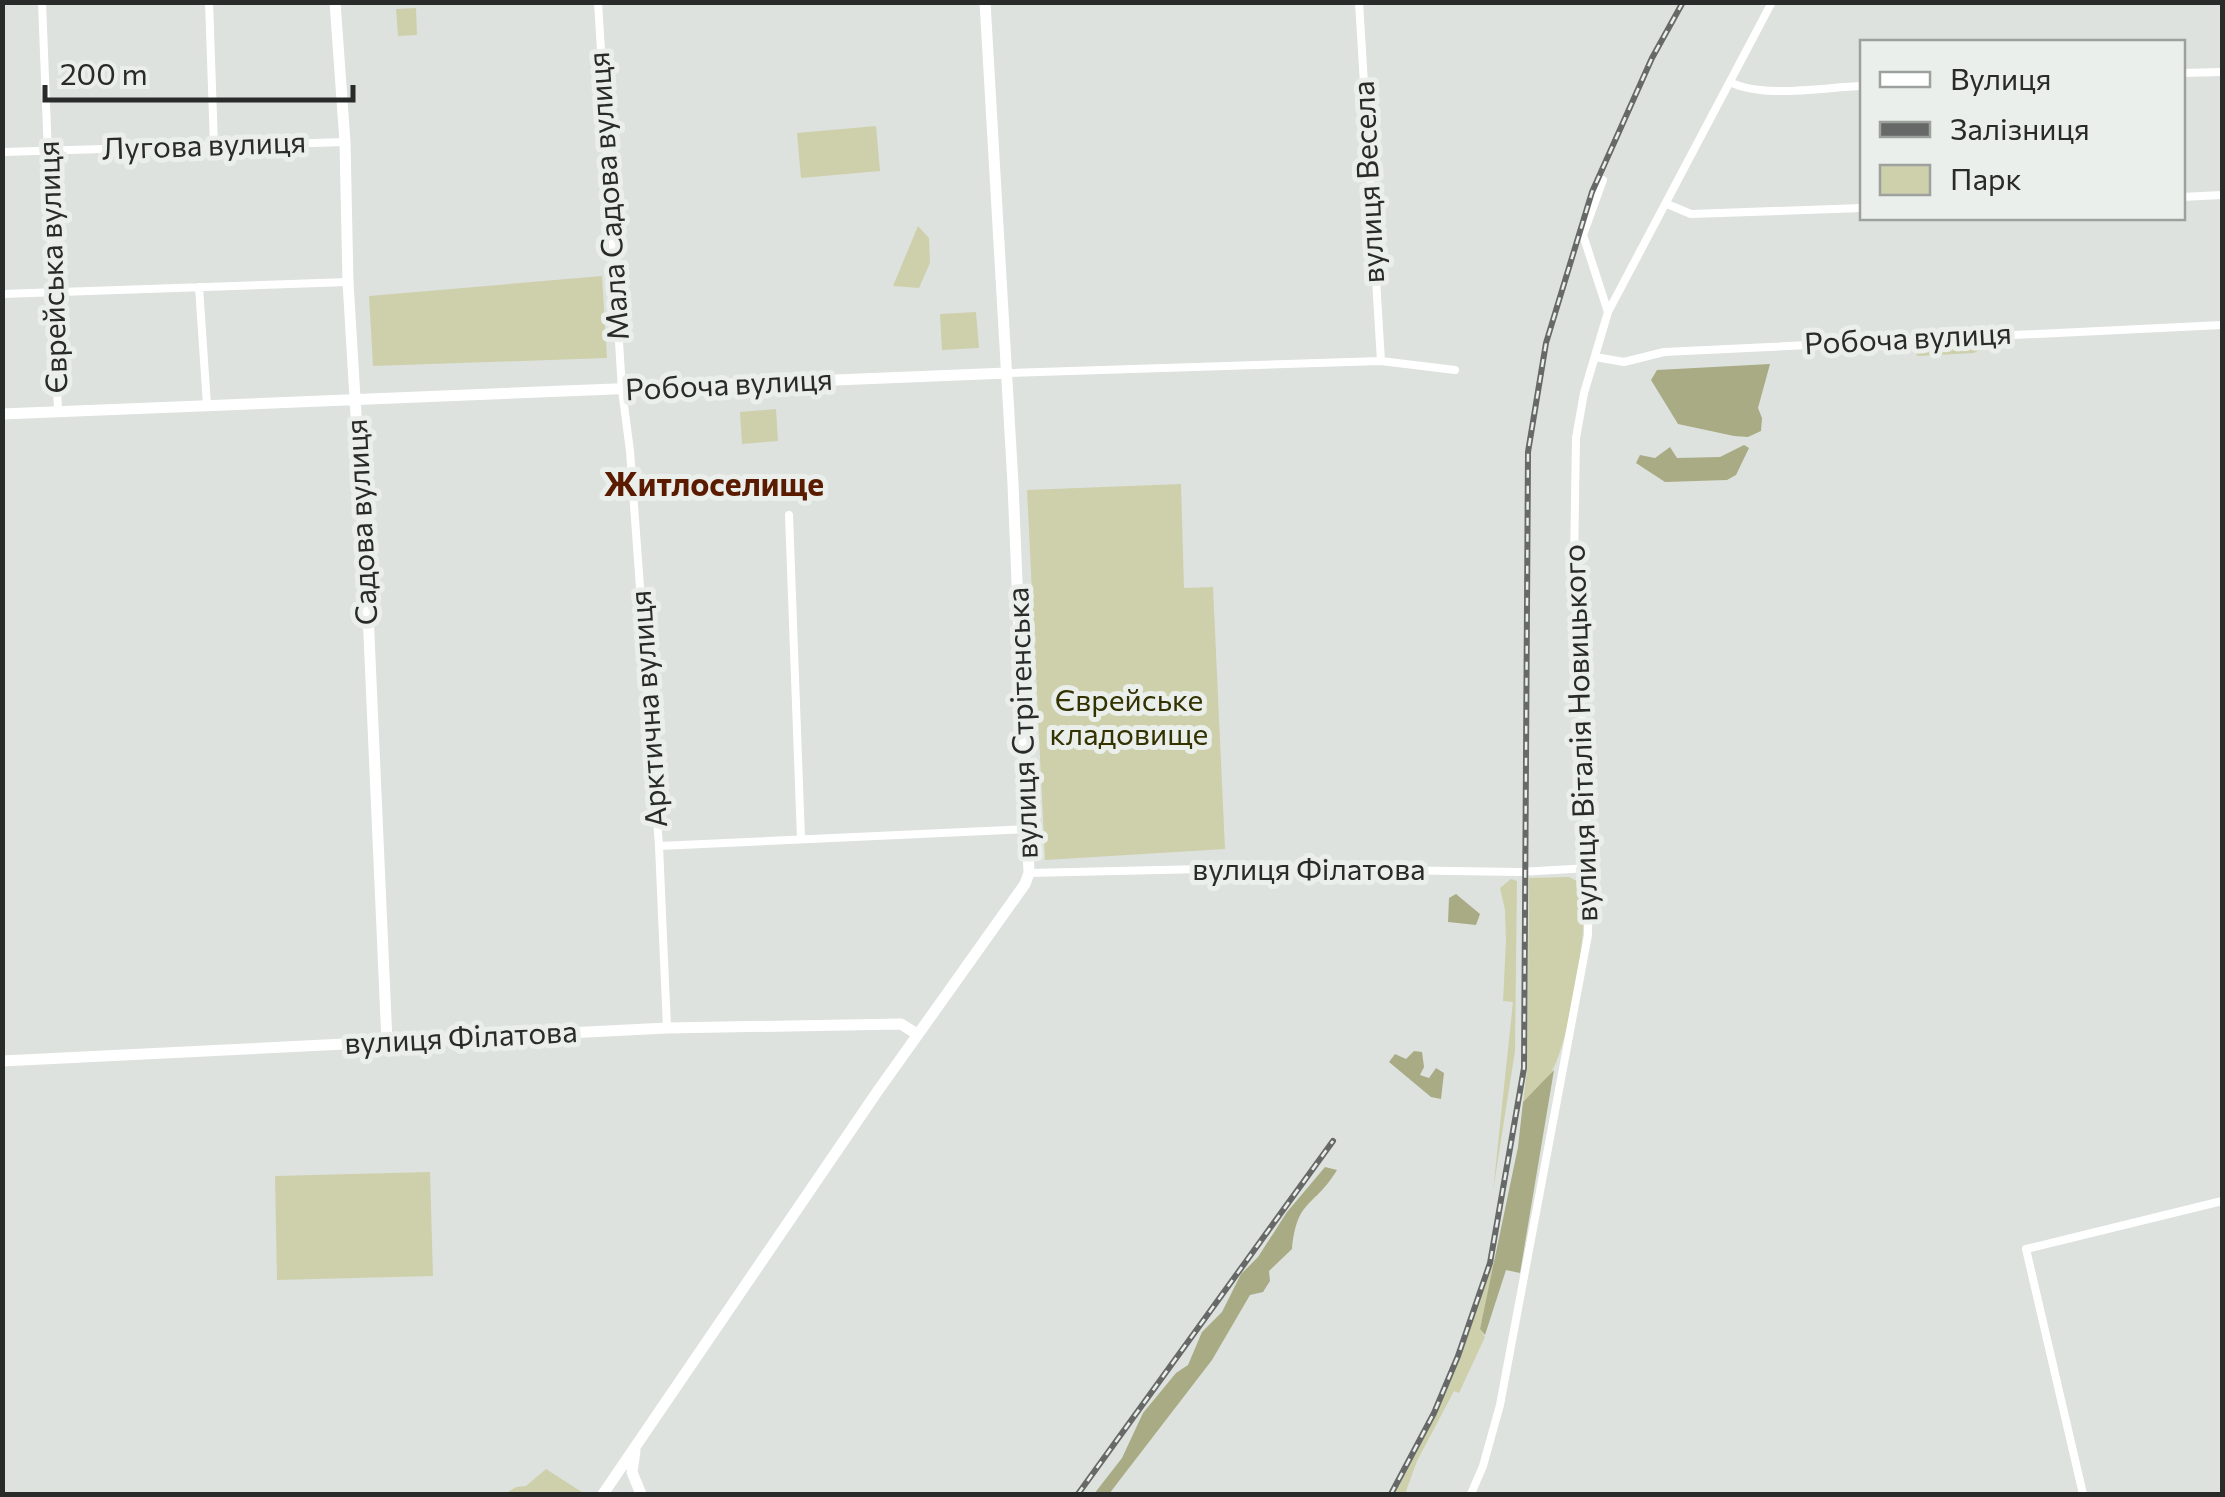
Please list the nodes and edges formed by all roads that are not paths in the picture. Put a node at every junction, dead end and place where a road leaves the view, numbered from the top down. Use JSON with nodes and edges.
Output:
{"nodes":[{"id":1,"x":42,"y":2,"type":"edge"},
{"id":2,"x":209,"y":2,"type":"edge"},
{"id":3,"x":335,"y":2,"type":"edge"},
{"id":4,"x":598,"y":2,"type":"edge"},
{"id":5,"x":986,"y":2,"type":"edge"},
{"id":6,"x":1359,"y":2,"type":"edge"},
{"id":7,"x":1772,"y":2,"type":"edge"},
{"id":8,"x":2222,"y":72,"type":"edge"},
{"id":9,"x":2185,"y":73,"type":"edge"},
{"id":10,"x":1730,"y":82,"type":"junction"},
{"id":11,"x":1860,"y":86,"type":"edge"},
{"id":12,"x":345,"y":142,"type":"junction"},
{"id":13,"x":214,"y":145,"type":"junction"},
{"id":14,"x":48,"y":150,"type":"junction"},
{"id":15,"x":2,"y":152,"type":"edge"},
{"id":16,"x":1603,"y":180,"type":"dead end"},
{"id":17,"x":2222,"y":195,"type":"edge"},
{"id":18,"x":2185,"y":197,"type":"edge"},
{"id":19,"x":1667,"y":204,"type":"junction"},
{"id":20,"x":1860,"y":208,"type":"edge"},
{"id":21,"x":348,"y":282,"type":"junction"},
{"id":22,"x":199,"y":287,"type":"junction"},
{"id":23,"x":54,"y":292,"type":"junction"},
{"id":24,"x":2,"y":294,"type":"edge"},
{"id":25,"x":1608,"y":312,"type":"junction"},
{"id":26,"x":2222,"y":325,"type":"edge"},
{"id":27,"x":1595,"y":357,"type":"junction"},
{"id":28,"x":1380,"y":361,"type":"junction"},
{"id":29,"x":1455,"y":370,"type":"dead end"},
{"id":30,"x":1006,"y":373,"type":"junction"},
{"id":31,"x":622,"y":390,"type":"junction"},
{"id":32,"x":355,"y":402,"type":"junction"},
{"id":33,"x":207,"y":405,"type":"junction"},
{"id":34,"x":58,"y":411,"type":"junction"},
{"id":35,"x":2,"y":414,"type":"edge"},
{"id":36,"x":789,"y":515,"type":"dead end"},
{"id":37,"x":1028,"y":829,"type":"junction"},
{"id":38,"x":801,"y":839,"type":"junction"},
{"id":39,"x":659,"y":846,"type":"junction"},
{"id":40,"x":1589,"y":868,"type":"junction"},
{"id":41,"x":1029,"y":872,"type":"junction"},
{"id":42,"x":667,"y":1028,"type":"junction"},
{"id":43,"x":917,"y":1034,"type":"junction"},
{"id":44,"x":387,"y":1042,"type":"junction"},
{"id":45,"x":2,"y":1061,"type":"edge"},
{"id":46,"x":2222,"y":1201,"type":"edge"},
{"id":47,"x":638,"y":1442,"type":"junction"},
{"id":48,"x":603,"y":1494,"type":"edge"},
{"id":49,"x":642,"y":1494,"type":"edge"},
{"id":50,"x":1472,"y":1494,"type":"edge"},
{"id":51,"x":2082,"y":1494,"type":"edge"}],
"edges":[{"from":1,"to":14,"type":"street","name":"Єврейська вулиця"},
{"from":2,"to":13,"type":"street"},
{"from":3,"to":12,"type":"street","name":"Садова вулиця"},
{"from":4,"to":31,"type":"street","name":"Мала Садова вулиця"},
{"from":5,"to":30,"type":"street","name":"вулиця Стрітенська"},
{"from":6,"to":28,"type":"street","name":"вулиця Весела"},
{"from":7,"to":10,"type":"street","name":"вулиця Віталія Новицького"},
{"from":8,"to":9,"type":"street"},
{"from":10,"to":11,"type":"street"},
{"from":10,"to":19,"type":"street","name":"вулиця Віталія Новицького"},
{"from":12,"to":13,"type":"street","name":"Лугова вулиця"},
{"from":12,"to":21,"type":"street","name":"Садова вулиця"},
{"from":13,"to":14,"type":"street","name":"Лугова вулиця"},
{"from":14,"to":15,"type":"street","name":"Лугова вулиця"},
{"from":14,"to":23,"type":"street","name":"Єврейська вулиця"},
{"from":16,"to":25,"type":"street"},
{"from":17,"to":18,"type":"street"},
{"from":19,"to":20,"type":"street"},
{"from":19,"to":25,"type":"street","name":"вулиця Віталія Новицького"},
{"from":21,"to":22,"type":"street"},
{"from":21,"to":32,"type":"street","name":"Садова вулиця"},
{"from":22,"to":23,"type":"street"},
{"from":22,"to":33,"type":"street"},
{"from":23,"to":24,"type":"street"},
{"from":23,"to":34,"type":"street","name":"Єврейська вулиця"},
{"from":25,"to":27,"type":"street","name":"вулиця Віталія Новицького"},
{"from":26,"to":27,"type":"street","name":"Робоча вулиця"},
{"from":27,"to":40,"type":"street","name":"вулиця Віталія Новицького"},
{"from":28,"to":29,"type":"street","name":"Робоча вулиця"},
{"from":28,"to":30,"type":"street","name":"Робоча вулиця"},
{"from":30,"to":31,"type":"street","name":"Робоча вулиця"},
{"from":30,"to":37,"type":"street","name":"вулиця Стрітенська"},
{"from":31,"to":32,"type":"street","name":"Робоча вулиця"},
{"from":31,"to":39,"type":"street","name":"Арктична вулиця"},
{"from":32,"to":33,"type":"street","name":"Робоча вулиця"},
{"from":32,"to":44,"type":"street","name":"Садова вулиця"},
{"from":33,"to":34,"type":"street","name":"Робоча вулиця"},
{"from":34,"to":35,"type":"street","name":"Робоча вулиця"},
{"from":36,"to":38,"type":"street"},
{"from":37,"to":38,"type":"street"},
{"from":37,"to":41,"type":"street","name":"вулиця Стрітенська"},
{"from":38,"to":39,"type":"street"},
{"from":39,"to":42,"type":"street","name":"Арктична вулиця"},
{"from":40,"to":41,"type":"street","name":"вулиця Філатова"},
{"from":40,"to":50,"type":"street","name":"вулиця Віталія Новицького"},
{"from":41,"to":43,"type":"street","name":"вулиця Стрітенська"},
{"from":42,"to":43,"type":"street","name":"вулиця Філатова"},
{"from":42,"to":44,"type":"street","name":"вулиця Філатова"},
{"from":43,"to":47,"type":"street","name":"вулиця Стрітенська"},
{"from":44,"to":45,"type":"street","name":"вулиця Філатова"},
{"from":46,"to":51,"type":"street"},
{"from":47,"to":48,"type":"street","name":"вулиця Стрітенська"},
{"from":47,"to":49,"type":"street"}]}
